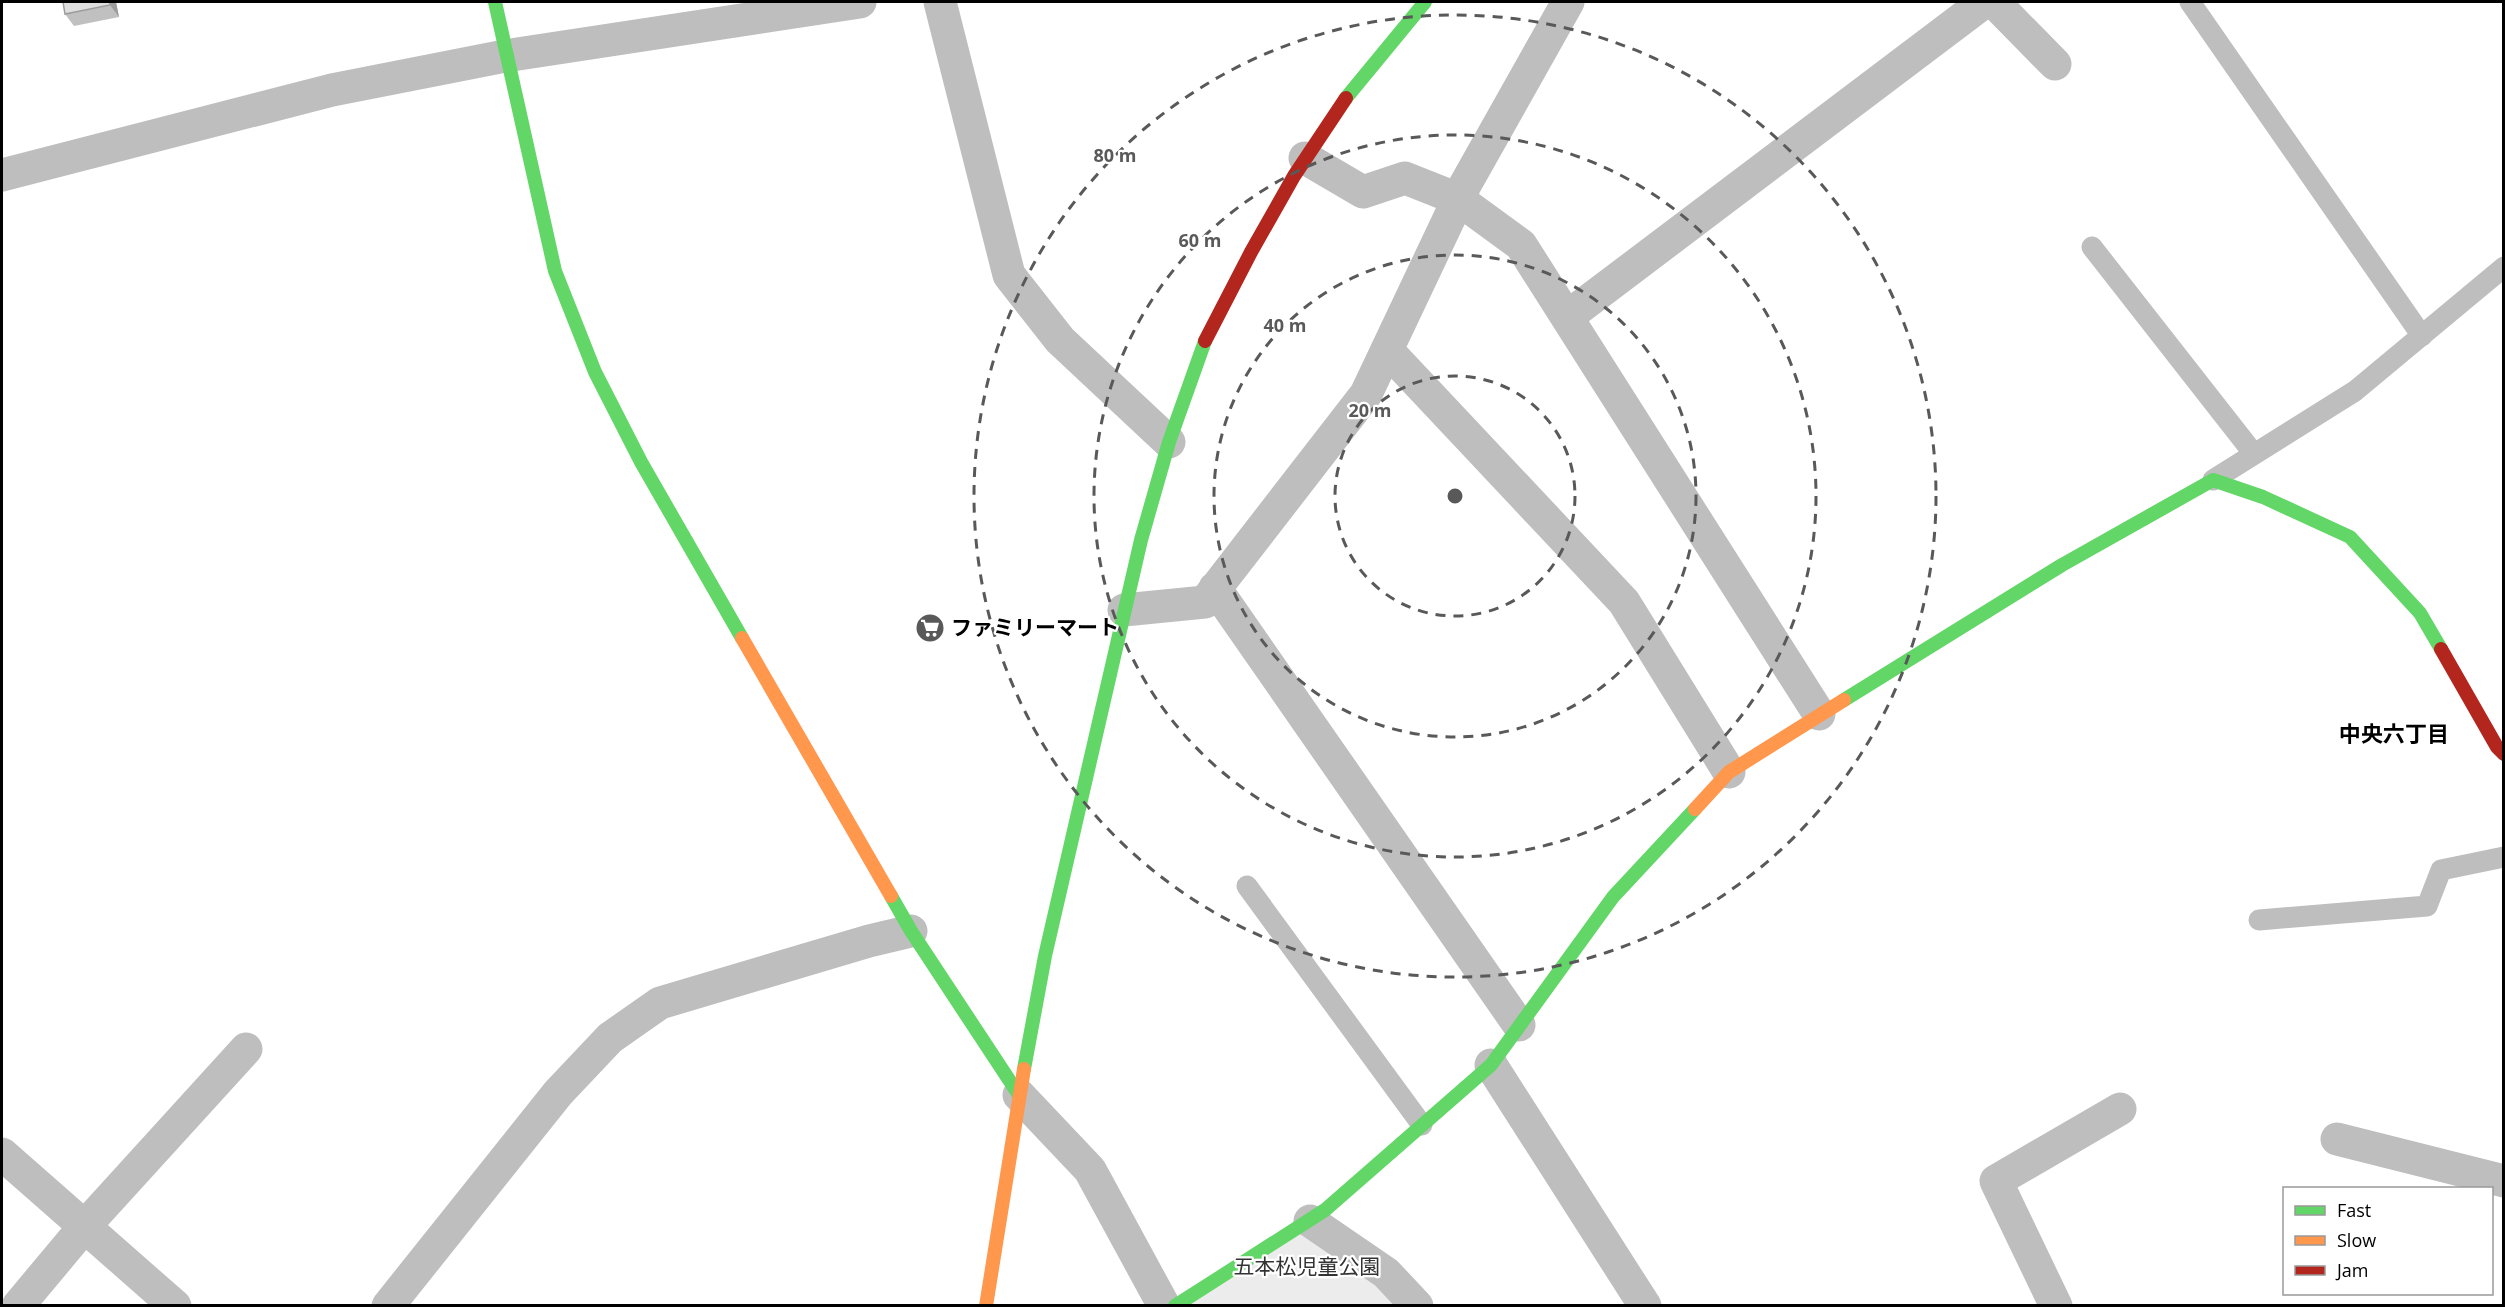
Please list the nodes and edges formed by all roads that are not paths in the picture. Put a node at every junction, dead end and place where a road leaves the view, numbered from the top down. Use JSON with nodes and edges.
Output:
{"nodes":[{"id":1,"x":495,"y":2,"type":"edge"},
{"id":2,"x":860,"y":2,"type":"edge"},
{"id":3,"x":940,"y":2,"type":"edge"},
{"id":4,"x":1425,"y":2,"type":"edge"},
{"id":5,"x":1568,"y":2,"type":"edge"},
{"id":6,"x":1984,"y":2,"type":"edge"},
{"id":7,"x":1994,"y":2,"type":"edge"},
{"id":8,"x":2190,"y":2,"type":"edge"},
{"id":9,"x":505,"y":56,"type":"junction"},
{"id":10,"x":2055,"y":64,"type":"dead end"},
{"id":11,"x":1305,"y":158,"type":"junction"},
{"id":12,"x":2,"y":175,"type":"edge"},
{"id":13,"x":1458,"y":199,"type":"junction"},
{"id":14,"x":2092,"y":247,"type":"dead end"},
{"id":15,"x":2504,"y":267,"type":"edge"},
{"id":16,"x":1567,"y":317,"type":"junction"},
{"id":17,"x":2422,"y":336,"type":"junction"},
{"id":18,"x":1387,"y":350,"type":"junction"},
{"id":19,"x":1169,"y":442,"type":"junction"},
{"id":20,"x":2254,"y":454,"type":"junction"},
{"id":21,"x":2213,"y":480,"type":"junction"},
{"id":22,"x":1215,"y":588,"type":"junction"},
{"id":23,"x":1124,"y":610,"type":"junction"},
{"id":24,"x":1819,"y":714,"type":"junction"},
{"id":25,"x":2504,"y":754,"type":"edge"},
{"id":26,"x":1729,"y":772,"type":"junction"},
{"id":27,"x":2504,"y":857,"type":"edge"},
{"id":28,"x":1247,"y":886,"type":"dead end"},
{"id":29,"x":2259,"y":920,"type":"dead end"},
{"id":30,"x":911,"y":931,"type":"junction"},
{"id":31,"x":1519,"y":1025,"type":"junction"},
{"id":32,"x":246,"y":1049,"type":"dead end"},
{"id":33,"x":1491,"y":1065,"type":"junction"},
{"id":34,"x":1019,"y":1095,"type":"junction"},
{"id":35,"x":2120,"y":1109,"type":"dead end"},
{"id":36,"x":1422,"y":1125,"type":"junction"},
{"id":37,"x":2337,"y":1139,"type":"dead end"},
{"id":38,"x":2,"y":1154,"type":"edge"},
{"id":39,"x":2504,"y":1181,"type":"edge"},
{"id":40,"x":1310,"y":1221,"type":"junction"},
{"id":41,"x":84,"y":1227,"type":"junction"},
{"id":42,"x":18,"y":1305,"type":"edge"},
{"id":43,"x":175,"y":1305,"type":"edge"},
{"id":44,"x":388,"y":1305,"type":"edge"},
{"id":45,"x":986,"y":1305,"type":"edge"},
{"id":46,"x":1164,"y":1305,"type":"edge"},
{"id":47,"x":1175,"y":1305,"type":"edge"},
{"id":48,"x":1417,"y":1305,"type":"edge"},
{"id":49,"x":1645,"y":1305,"type":"edge"},
{"id":50,"x":2056,"y":1305,"type":"edge"}],
"edges":[{"from":1,"to":9,"type":"street"},
{"from":2,"to":9,"type":"street"},
{"from":3,"to":19,"type":"street"},
{"from":4,"to":11,"type":"street"},
{"from":5,"to":13,"type":"street"},
{"from":6,"to":16,"type":"street"},
{"from":7,"to":10,"type":"street"},
{"from":8,"to":17,"type":"lane"},
{"from":9,"to":12,"type":"street"},
{"from":9,"to":30,"type":"street"},
{"from":11,"to":13,"type":"street"},
{"from":11,"to":19,"type":"street"},
{"from":13,"to":16,"type":"street"},
{"from":13,"to":18,"type":"street"},
{"from":14,"to":20,"type":"lane"},
{"from":15,"to":17,"type":"lane"},
{"from":16,"to":24,"type":"street"},
{"from":17,"to":20,"type":"lane"},
{"from":18,"to":22,"type":"street"},
{"from":18,"to":26,"type":"street"},
{"from":19,"to":23,"type":"street"},
{"from":20,"to":21,"type":"lane"},
{"from":21,"to":24,"type":"street"},
{"from":21,"to":25,"type":"street"},
{"from":22,"to":23,"type":"street"},
{"from":22,"to":31,"type":"street"},
{"from":23,"to":34,"type":"street"},
{"from":24,"to":26,"type":"street"},
{"from":26,"to":31,"type":"street"},
{"from":27,"to":29,"type":"lane"},
{"from":28,"to":36,"type":"lane"},
{"from":30,"to":34,"type":"street"},
{"from":30,"to":44,"type":"street"},
{"from":31,"to":33,"type":"street"},
{"from":32,"to":41,"type":"street"},
{"from":33,"to":36,"type":"street"},
{"from":33,"to":49,"type":"street"},
{"from":34,"to":45,"type":"street"},
{"from":34,"to":46,"type":"street"},
{"from":35,"to":50,"type":"street"},
{"from":36,"to":40,"type":"street"},
{"from":37,"to":39,"type":"street"},
{"from":38,"to":41,"type":"street"},
{"from":40,"to":47,"type":"street"},
{"from":40,"to":48,"type":"street"},
{"from":41,"to":42,"type":"street"},
{"from":41,"to":43,"type":"street"}]}
